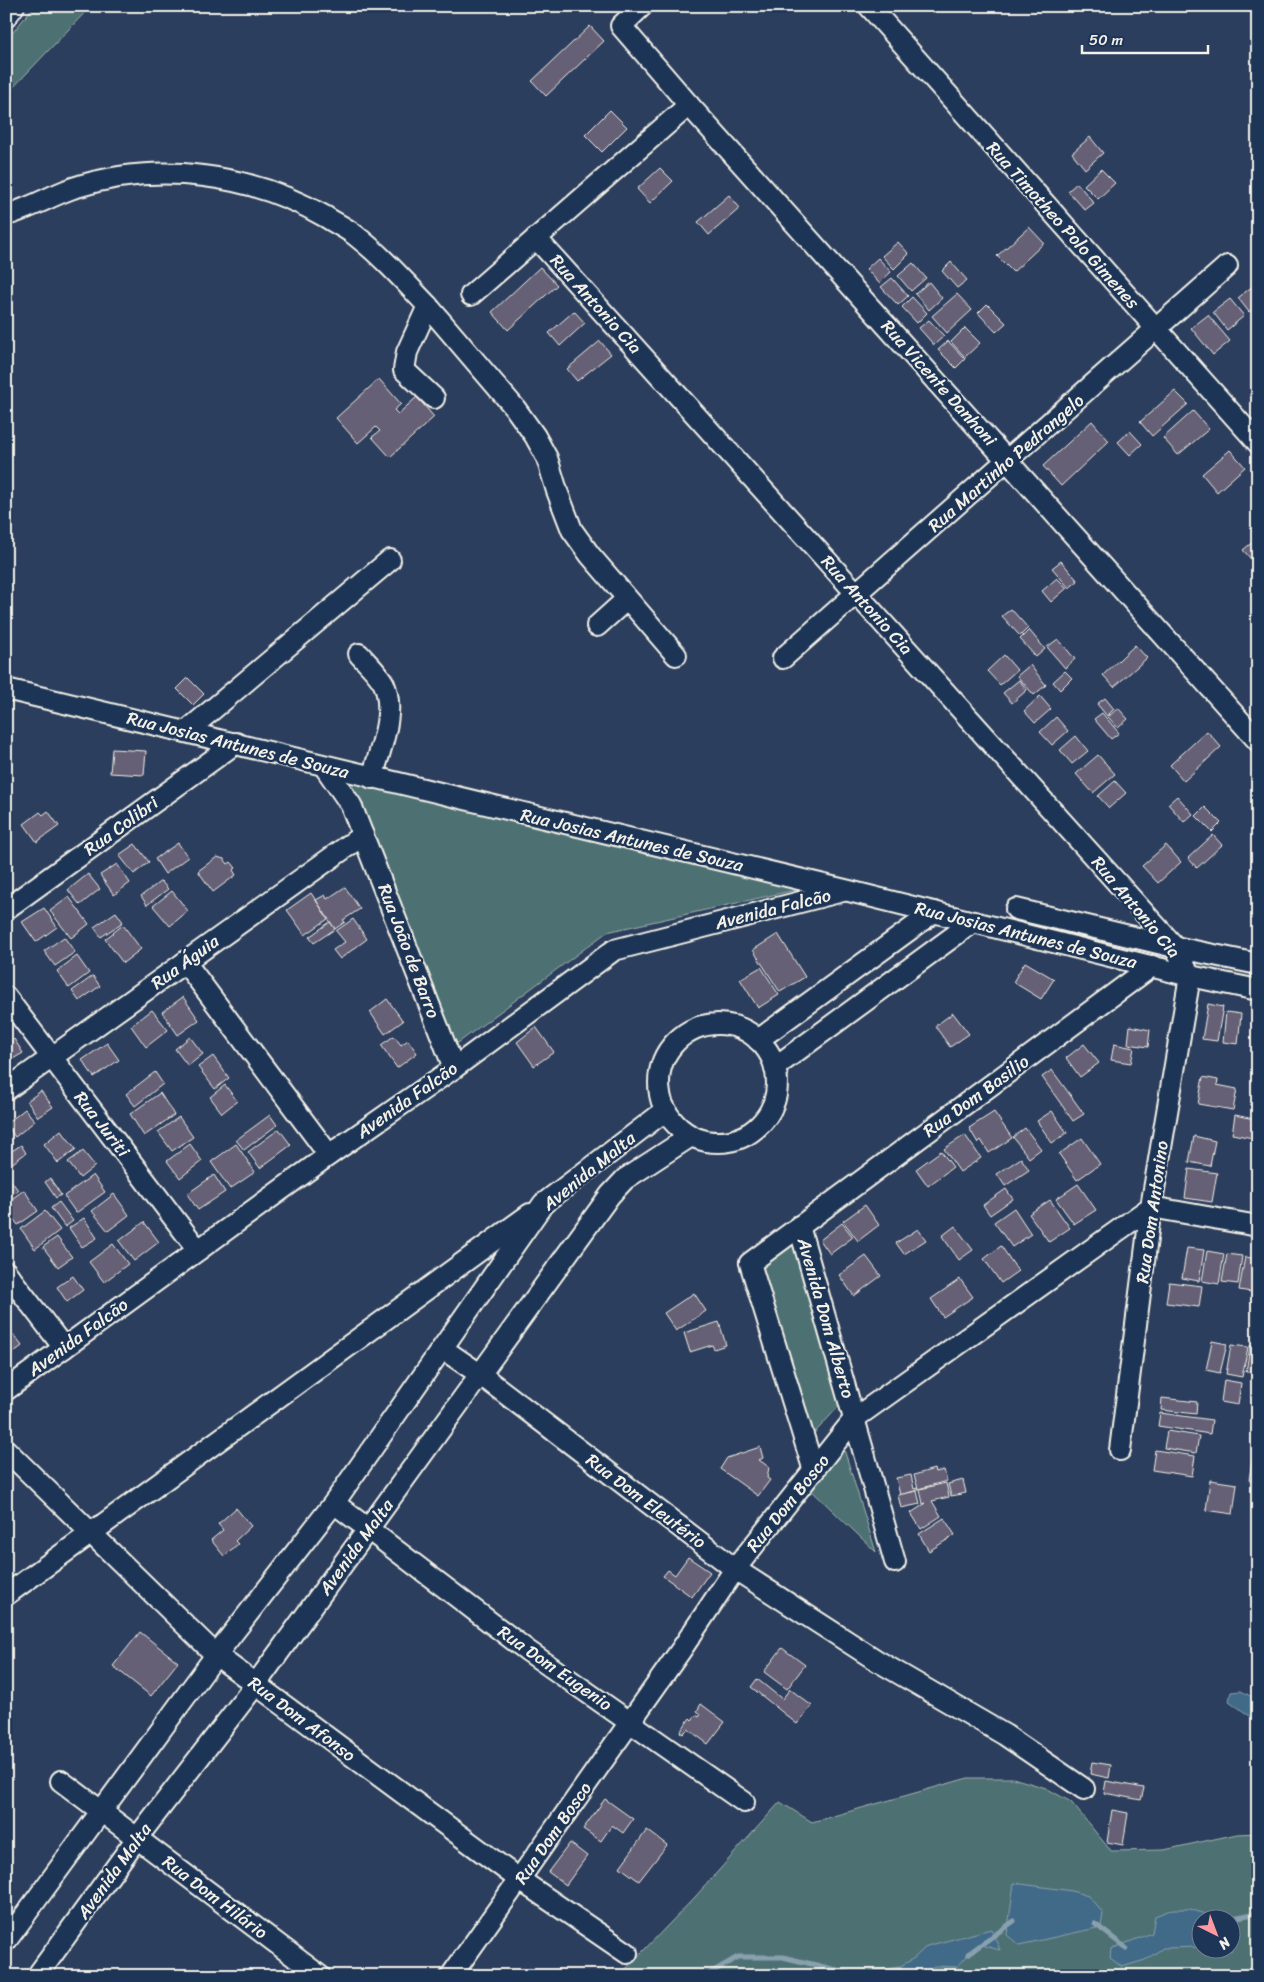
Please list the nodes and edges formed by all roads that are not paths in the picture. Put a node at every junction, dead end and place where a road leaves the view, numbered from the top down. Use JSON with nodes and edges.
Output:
{"nodes":[{"id":1,"x":14,"y":6,"type":"edge"},
{"id":2,"x":642,"y":6,"type":"edge"},
{"id":3,"x":869,"y":6,"type":"edge"},
{"id":4,"x":6,"y":17,"type":"edge"},
{"id":5,"x":689,"y":105,"type":"junction"},
{"id":6,"x":6,"y":215,"type":"edge"},
{"id":7,"x":536,"y":238,"type":"junction"},
{"id":8,"x":1227,"y":266,"type":"dead end"},
{"id":9,"x":471,"y":295,"type":"dead end"},
{"id":10,"x":428,"y":306,"type":"junction"},
{"id":11,"x":1157,"y":330,"type":"junction"},
{"id":12,"x":434,"y":398,"type":"dead end"},
{"id":13,"x":1258,"y":443,"type":"edge"},
{"id":14,"x":1008,"y":460,"type":"junction"},
{"id":15,"x":390,"y":560,"type":"dead end"},
{"id":16,"x":857,"y":594,"type":"junction"},
{"id":17,"x":627,"y":599,"type":"junction"},
{"id":18,"x":596,"y":626,"type":"dead end"},
{"id":19,"x":359,"y":654,"type":"dead end"},
{"id":20,"x":676,"y":655,"type":"dead end"},
{"id":21,"x":783,"y":658,"type":"dead end"},
{"id":22,"x":6,"y":690,"type":"edge"},
{"id":23,"x":187,"y":732,"type":"junction"},
{"id":24,"x":1258,"y":741,"type":"edge"},
{"id":25,"x":236,"y":743,"type":"junction"},
{"id":26,"x":324,"y":766,"type":"junction"},
{"id":27,"x":372,"y":778,"type":"junction"},
{"id":28,"x":363,"y":835,"type":"junction"},
{"id":29,"x":845,"y":890,"type":"junction"},
{"id":30,"x":6,"y":908,"type":"edge"},
{"id":31,"x":1016,"y":909,"type":"dead end"},
{"id":32,"x":934,"y":912,"type":"junction"},
{"id":33,"x":973,"y":922,"type":"junction"},
{"id":34,"x":1175,"y":947,"type":"junction"},
{"id":35,"x":185,"y":962,"type":"junction"},
{"id":36,"x":1258,"y":964,"type":"edge"},
{"id":37,"x":1152,"y":966,"type":"junction"},
{"id":38,"x":1190,"y":976,"type":"junction"},
{"id":39,"x":1258,"y":990,"type":"edge"},
{"id":40,"x":6,"y":997,"type":"edge"},
{"id":41,"x":758,"y":1040,"type":"junction"},
{"id":42,"x":51,"y":1058,"type":"junction"},
{"id":43,"x":775,"y":1067,"type":"junction"},
{"id":44,"x":454,"y":1068,"type":"junction"},
{"id":45,"x":6,"y":1090,"type":"edge"},
{"id":46,"x":666,"y":1110,"type":"junction"},
{"id":47,"x":691,"y":1136,"type":"junction"},
{"id":48,"x":329,"y":1155,"type":"junction"},
{"id":49,"x":543,"y":1204,"type":"junction"},
{"id":50,"x":1151,"y":1207,"type":"junction"},
{"id":51,"x":799,"y":1226,"type":"junction"},
{"id":52,"x":1258,"y":1226,"type":"edge"},
{"id":53,"x":198,"y":1250,"type":"junction"},
{"id":54,"x":6,"y":1272,"type":"edge"},
{"id":55,"x":64,"y":1348,"type":"junction"},
{"id":56,"x":443,"y":1348,"type":"junction"},
{"id":57,"x":481,"y":1375,"type":"junction"},
{"id":58,"x":6,"y":1390,"type":"edge"},
{"id":59,"x":855,"y":1418,"type":"junction"},
{"id":60,"x":6,"y":1450,"type":"edge"},
{"id":61,"x":1120,"y":1450,"type":"dead end"},
{"id":62,"x":814,"y":1471,"type":"junction"},
{"id":63,"x":334,"y":1503,"type":"junction"},
{"id":64,"x":369,"y":1529,"type":"junction"},
{"id":65,"x":91,"y":1533,"type":"junction"},
{"id":66,"x":895,"y":1562,"type":"dead end"},
{"id":67,"x":735,"y":1569,"type":"junction"},
{"id":68,"x":6,"y":1595,"type":"edge"},
{"id":69,"x":216,"y":1655,"type":"junction"},
{"id":70,"x":256,"y":1684,"type":"junction"},
{"id":71,"x":631,"y":1722,"type":"junction"},
{"id":72,"x":62,"y":1781,"type":"dead end"},
{"id":73,"x":1084,"y":1789,"type":"dead end"},
{"id":74,"x":744,"y":1802,"type":"dead end"},
{"id":75,"x":102,"y":1812,"type":"junction"},
{"id":76,"x":137,"y":1838,"type":"junction"},
{"id":77,"x":520,"y":1880,"type":"junction"},
{"id":78,"x":6,"y":1941,"type":"edge"},
{"id":79,"x":627,"y":1953,"type":"dead end"},
{"id":80,"x":37,"y":1976,"type":"edge"},
{"id":81,"x":320,"y":1976,"type":"edge"},
{"id":82,"x":451,"y":1976,"type":"edge"}],
"edges":[{"from":1,"to":4,"type":"street"},
{"from":2,"to":5,"type":"street","name":"Rua Vicente Danhoni"},
{"from":3,"to":11,"type":"street","name":"Rua Timotheo Polo Gimenes"},
{"from":5,"to":7,"type":"street"},
{"from":5,"to":14,"type":"street","name":"Rua Vicente Danhoni"},
{"from":6,"to":10,"type":"street"},
{"from":7,"to":9,"type":"street"},
{"from":7,"to":16,"type":"street","name":"Rua Antonio Cia"},
{"from":8,"to":11,"type":"street","name":"Rua Martinho Pedrangelo"},
{"from":10,"to":12,"type":"street"},
{"from":10,"to":17,"type":"street"},
{"from":11,"to":13,"type":"street","name":"Rua Timotheo Polo Gimenes"},
{"from":11,"to":14,"type":"street","name":"Rua Martinho Pedrangelo"},
{"from":14,"to":16,"type":"street","name":"Rua Martinho Pedrangelo"},
{"from":14,"to":24,"type":"street","name":"Rua Vicente Danhoni"},
{"from":15,"to":23,"type":"street"},
{"from":16,"to":21,"type":"street","name":"Rua Martinho Pedrangelo"},
{"from":16,"to":34,"type":"street","name":"Rua Antonio Cia"},
{"from":17,"to":18,"type":"street"},
{"from":17,"to":20,"type":"street"},
{"from":19,"to":27,"type":"street"},
{"from":22,"to":23,"type":"street","name":"Rua Josias Antunes de Souza"},
{"from":23,"to":25,"type":"street","name":"Rua Josias Antunes de Souza"},
{"from":25,"to":26,"type":"street","name":"Rua Josias Antunes de Souza"},
{"from":25,"to":30,"type":"street","name":"Rua Colibri"},
{"from":26,"to":27,"type":"street","name":"Rua Josias Antunes de Souza"},
{"from":26,"to":28,"type":"street","name":"Rua João de Barro"},
{"from":27,"to":29,"type":"street","name":"Rua Josias Antunes de Souza"},
{"from":28,"to":35,"type":"street","name":"Rua Águia"},
{"from":28,"to":44,"type":"street","name":"Rua João de Barro"},
{"from":29,"to":32,"type":"street","name":"Rua Josias Antunes de Souza"},
{"from":29,"to":44,"type":"street","name":"Avenida Falcão"},
{"from":31,"to":34,"type":"street"},
{"from":32,"to":33,"type":"street","name":"Rua Josias Antunes de Souza"},
{"from":32,"to":41,"type":"street"},
{"from":33,"to":37,"type":"street","name":"Rua Josias Antunes de Souza"},
{"from":33,"to":43,"type":"street"},
{"from":34,"to":36,"type":"street"},
{"from":34,"to":38,"type":"street","name":"Rua Antonio Cia"},
{"from":35,"to":42,"type":"street","name":"Rua Águia"},
{"from":35,"to":48,"type":"street"},
{"from":37,"to":38,"type":"street","name":"Rua Josias Antunes de Souza"},
{"from":37,"to":51,"type":"street","name":"Rua Dom Basilio"},
{"from":38,"to":39,"type":"street","name":"Rua Josias Antunes de Souza"},
{"from":38,"to":50,"type":"street","name":"Rua Dom Antonino"},
{"from":40,"to":42,"type":"street","name":"Rua Juriti"},
{"from":41,"to":43,"type":"street"},
{"from":41,"to":46,"type":"street"},
{"from":42,"to":45,"type":"street","name":"Rua Águia"},
{"from":42,"to":53,"type":"street","name":"Rua Juriti"},
{"from":43,"to":47,"type":"street"},
{"from":44,"to":48,"type":"street","name":"Avenida Falcão"},
{"from":46,"to":47,"type":"street"},
{"from":46,"to":49,"type":"street","name":"Avenida Malta"},
{"from":47,"to":57,"type":"street","name":"Avenida Malta"},
{"from":48,"to":53,"type":"street","name":"Avenida Falcão"},
{"from":49,"to":56,"type":"street","name":"Avenida Malta"},
{"from":49,"to":65,"type":"street"},
{"from":50,"to":52,"type":"street"},
{"from":50,"to":59,"type":"street","name":"Rua Dom Bosco"},
{"from":50,"to":61,"type":"street","name":"Rua Dom Antonino"},
{"from":51,"to":59,"type":"street","name":"Avenida Dom Alberto"},
{"from":51,"to":62,"type":"street","name":"Avenida Dom Alberto"},
{"from":53,"to":55,"type":"street","name":"Avenida Falcão"},
{"from":54,"to":55,"type":"street"},
{"from":55,"to":58,"type":"street","name":"Avenida Falcão"},
{"from":56,"to":57,"type":"street","name":"Rua Dom Eleutério"},
{"from":56,"to":63,"type":"street","name":"Avenida Malta"},
{"from":57,"to":64,"type":"street","name":"Avenida Malta"},
{"from":57,"to":67,"type":"street","name":"Rua Dom Eleutério"},
{"from":59,"to":62,"type":"street","name":"Rua Dom Bosco"},
{"from":59,"to":66,"type":"street","name":"Avenida Dom Alberto"},
{"from":60,"to":65,"type":"street","name":"Rua Dom Afonso"},
{"from":62,"to":67,"type":"street","name":"Rua Dom Bosco"},
{"from":63,"to":64,"type":"street","name":"Rua Dom Eugenio"},
{"from":63,"to":69,"type":"street","name":"Avenida Malta"},
{"from":64,"to":70,"type":"street","name":"Avenida Malta"},
{"from":64,"to":71,"type":"street","name":"Rua Dom Eugenio"},
{"from":65,"to":68,"type":"street"},
{"from":65,"to":69,"type":"street","name":"Rua Dom Afonso"},
{"from":67,"to":71,"type":"street","name":"Rua Dom Bosco"},
{"from":67,"to":73,"type":"street","name":"Rua Dom Eleutério"},
{"from":69,"to":70,"type":"street","name":"Rua Dom Afonso"},
{"from":69,"to":75,"type":"street","name":"Avenida Malta"},
{"from":70,"to":76,"type":"street","name":"Avenida Malta"},
{"from":70,"to":77,"type":"street","name":"Rua Dom Afonso"},
{"from":71,"to":74,"type":"street","name":"Rua Dom Eugenio"},
{"from":71,"to":77,"type":"street","name":"Rua Dom Bosco"},
{"from":72,"to":75,"type":"street","name":"Rua Dom Hilário"},
{"from":75,"to":76,"type":"street","name":"Rua Dom Hilário"},
{"from":75,"to":78,"type":"street","name":"Avenida Malta"},
{"from":76,"to":80,"type":"street","name":"Avenida Malta"},
{"from":76,"to":81,"type":"street","name":"Rua Dom Hilário"},
{"from":77,"to":79,"type":"street","name":"Rua Dom Afonso"},
{"from":77,"to":82,"type":"street","name":"Rua Dom Bosco"}]}
